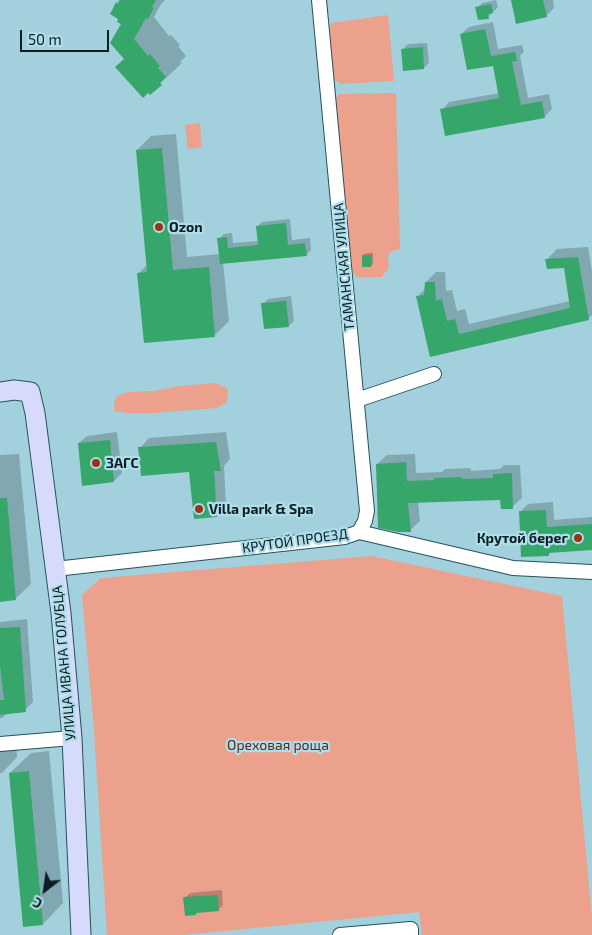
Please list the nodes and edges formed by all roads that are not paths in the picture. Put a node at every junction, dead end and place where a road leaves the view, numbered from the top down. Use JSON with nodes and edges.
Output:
{"nodes":[{"id":1,"x":319,"y":0,"type":"edge"},
{"id":2,"x":434,"y":374,"type":"dead end"},
{"id":3,"x":0,"y":392,"type":"edge"},
{"id":4,"x":357,"y":400,"type":"junction"},
{"id":5,"x":359,"y":532,"type":"junction"},
{"id":6,"x":55,"y":569,"type":"junction"},
{"id":7,"x":592,"y":572,"type":"edge"},
{"id":8,"x":72,"y":738,"type":"junction"},
{"id":9,"x":0,"y":744,"type":"edge"},
{"id":10,"x":411,"y":932,"type":"edge"},
{"id":11,"x":81,"y":935,"type":"edge"},
{"id":12,"x":340,"y":935,"type":"edge"}],
"edges":[{"from":1,"to":4,"type":"street","name":"ТАМАНСКАЯ УЛИЦА"},
{"from":2,"to":4,"type":"street"},
{"from":3,"to":6,"type":"street","name":"УЛИЦА ИВАНА ГОЛУБЦА"},
{"from":4,"to":5,"type":"street","name":"ТАМАНСКАЯ УЛИЦА"},
{"from":5,"to":6,"type":"street","name":"КРУТОЙ ПРОЕЗД"},
{"from":5,"to":7,"type":"street","name":"КРУТОЙ ПРОЕЗД"},
{"from":6,"to":8,"type":"street","name":"УЛИЦА ИВАНА ГОЛУБЦА"},
{"from":8,"to":9,"type":"street"},
{"from":8,"to":11,"type":"street","name":"УЛИЦА ИВАНА ГОЛУБЦА"},
{"from":10,"to":12,"type":"street"}]}
